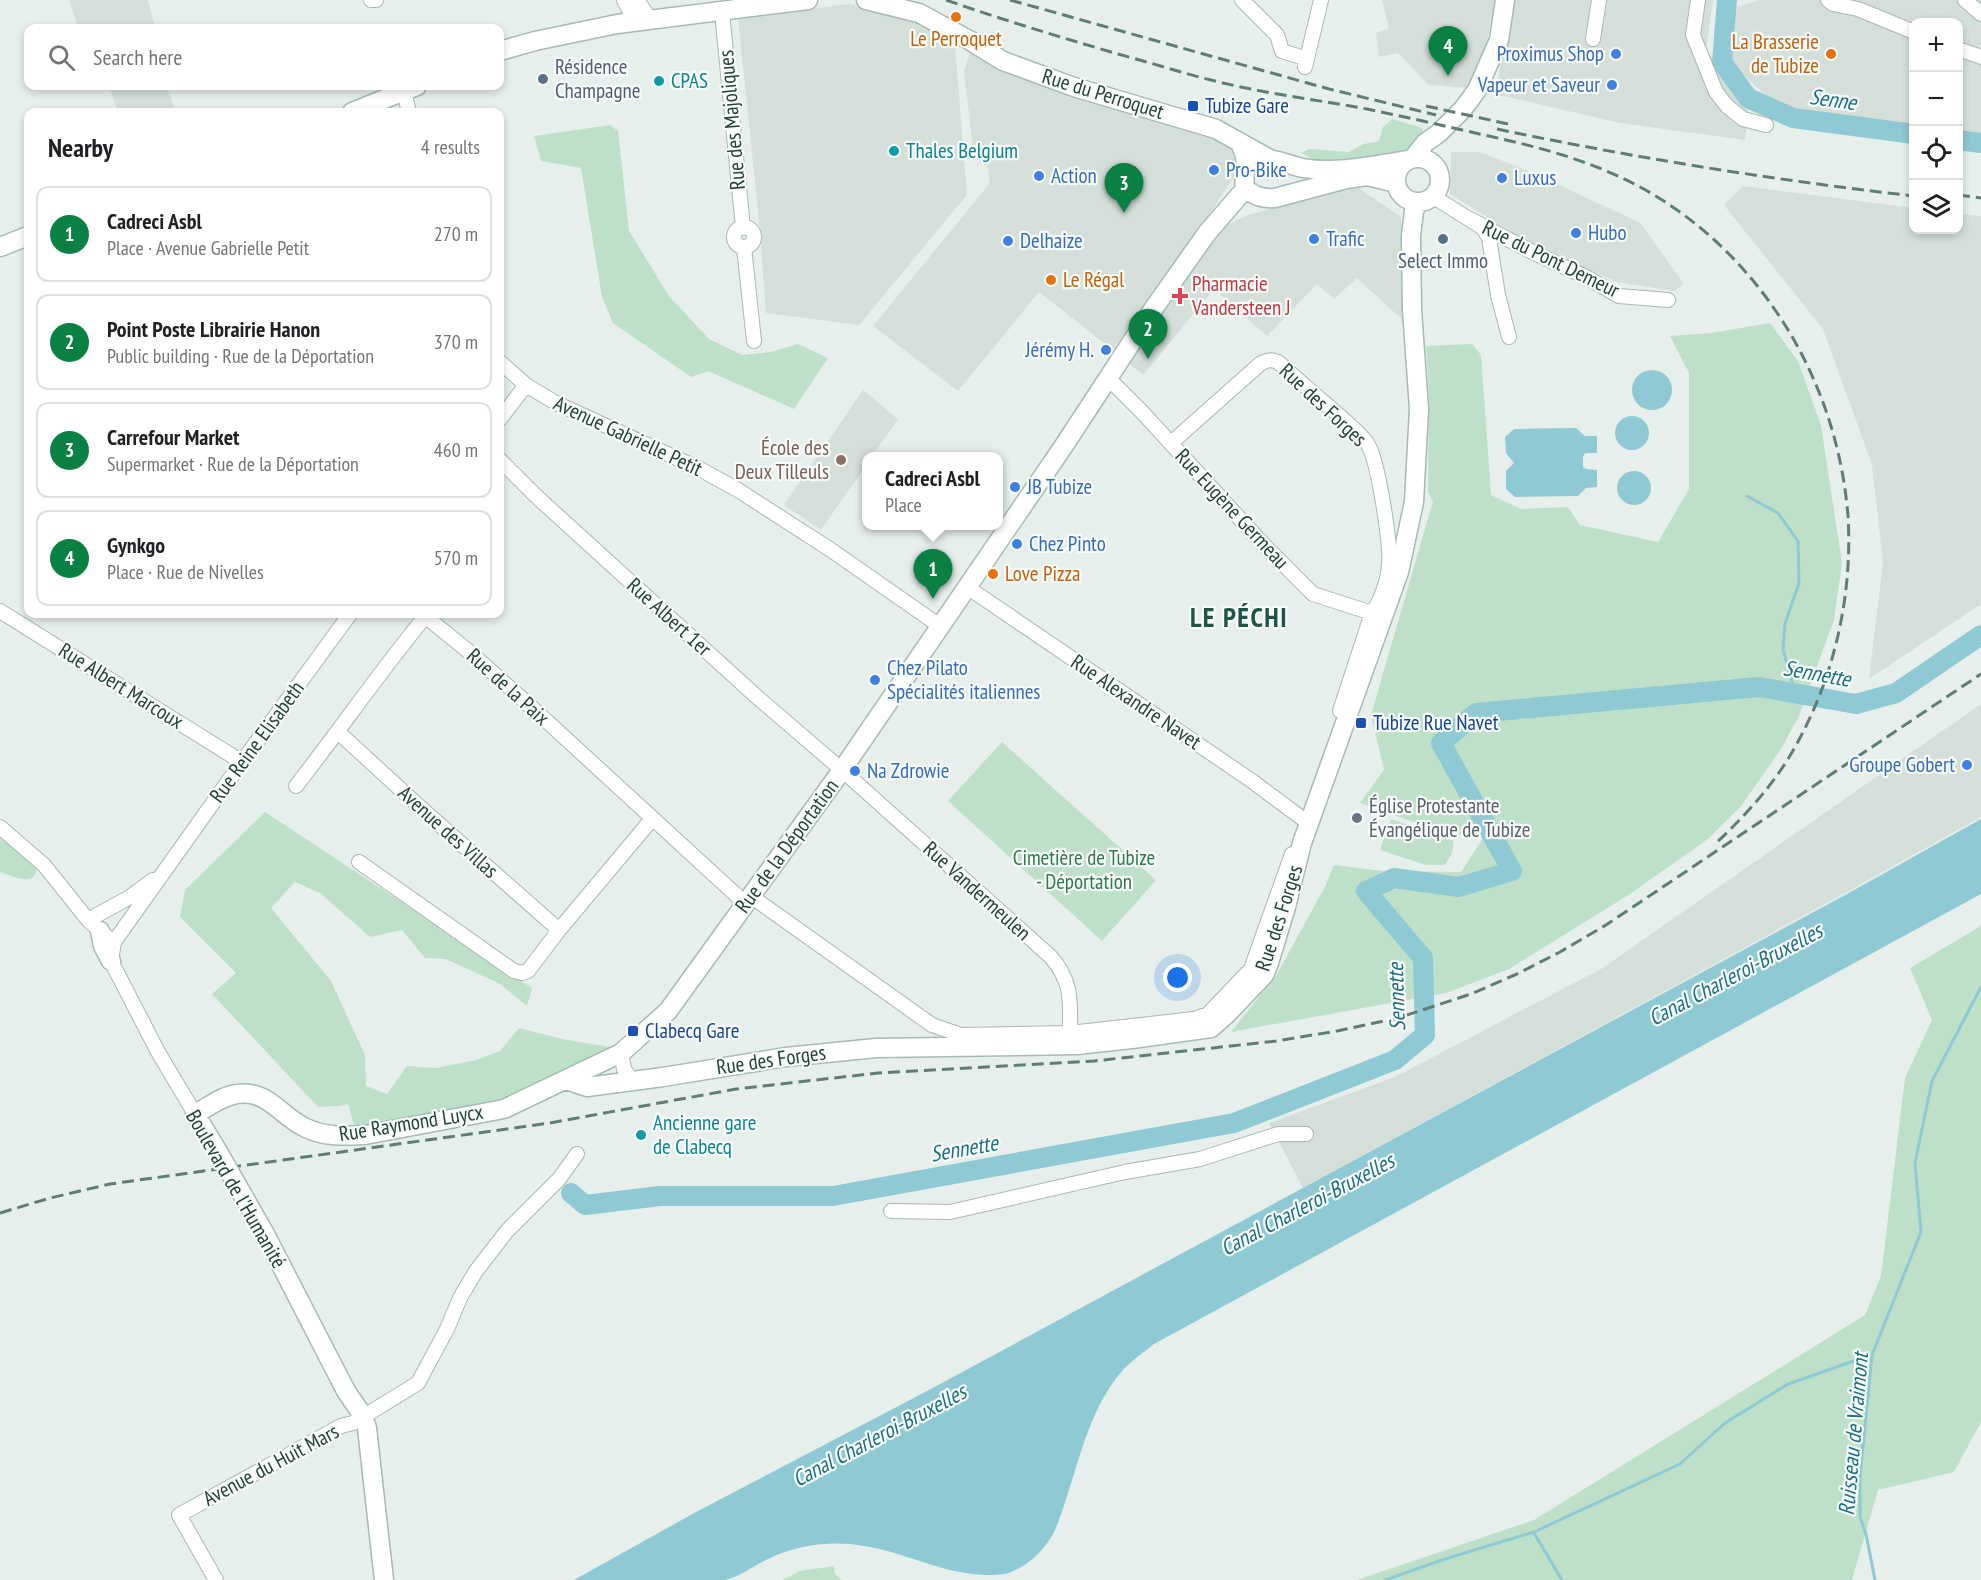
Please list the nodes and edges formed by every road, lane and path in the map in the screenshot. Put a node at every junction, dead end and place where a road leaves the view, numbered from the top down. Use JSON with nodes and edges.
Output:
{"nodes":[{"id":1,"x":371,"y":0,"type":"edge"},
{"id":2,"x":376,"y":0,"type":"edge"},
{"id":3,"x":624,"y":0,"type":"edge"},
{"id":4,"x":637,"y":0,"type":"edge"},
{"id":5,"x":808,"y":0,"type":"edge"},
{"id":6,"x":866,"y":0,"type":"edge"},
{"id":7,"x":1242,"y":0,"type":"edge"},
{"id":8,"x":1322,"y":0,"type":"edge"},
{"id":9,"x":1505,"y":0,"type":"edge"},
{"id":10,"x":1599,"y":0,"type":"edge"},
{"id":11,"x":1698,"y":0,"type":"edge"},
{"id":12,"x":1828,"y":0,"type":"edge"},
{"id":13,"x":1965,"y":0,"type":"edge"},
{"id":14,"x":722,"y":12,"type":"junction"},
{"id":15,"x":1981,"y":14,"type":"edge"},
{"id":16,"x":650,"y":19,"type":"junction"},
{"id":17,"x":632,"y":22,"type":"junction"},
{"id":18,"x":1909,"y":30,"type":"edge"},
{"id":19,"x":1593,"y":39,"type":"dead end"},
{"id":20,"x":504,"y":50,"type":"edge"},
{"id":21,"x":1963,"y":50,"type":"edge"},
{"id":22,"x":1981,"y":57,"type":"edge"},
{"id":23,"x":408,"y":90,"type":"edge"},
{"id":24,"x":411,"y":90,"type":"edge"},
{"id":25,"x":362,"y":108,"type":"edge"},
{"id":26,"x":409,"y":108,"type":"edge"},
{"id":27,"x":1766,"y":125,"type":"dead end"},
{"id":28,"x":1439,"y":133,"type":"junction"},
{"id":29,"x":1239,"y":142,"type":"junction"},
{"id":30,"x":1268,"y":158,"type":"junction"},
{"id":31,"x":1411,"y":159,"type":"junction"},
{"id":32,"x":1246,"y":169,"type":"junction"},
{"id":33,"x":1437,"y":169,"type":"junction"},
{"id":34,"x":1396,"y":183,"type":"junction"},
{"id":35,"x":1245,"y":189,"type":"junction"},
{"id":36,"x":1426,"y":199,"type":"junction"},
{"id":37,"x":1470,"y":219,"type":"junction"},
{"id":38,"x":24,"y":238,"type":"edge"},
{"id":39,"x":0,"y":247,"type":"edge"},
{"id":40,"x":1668,"y":300,"type":"dead end"},
{"id":41,"x":1509,"y":337,"type":"dead end"},
{"id":42,"x":754,"y":341,"type":"dead end"},
{"id":43,"x":504,"y":366,"type":"edge"},
{"id":44,"x":1108,"y":378,"type":"junction"},
{"id":45,"x":526,"y":385,"type":"junction"},
{"id":46,"x":504,"y":413,"type":"edge"},
{"id":47,"x":1171,"y":443,"type":"junction"},
{"id":48,"x":504,"y":464,"type":"edge"},
{"id":49,"x":1392,"y":578,"type":"junction"},
{"id":50,"x":967,"y":587,"type":"junction"},
{"id":51,"x":0,"y":611,"type":"edge"},
{"id":52,"x":1372,"y":613,"type":"junction"},
{"id":53,"x":347,"y":618,"type":"edge"},
{"id":54,"x":940,"y":626,"type":"junction"},
{"id":55,"x":338,"y":732,"type":"junction"},
{"id":56,"x":242,"y":762,"type":"junction"},
{"id":57,"x":842,"y":770,"type":"junction"},
{"id":58,"x":296,"y":786,"type":"dead end"},
{"id":59,"x":652,"y":819,"type":"junction"},
{"id":60,"x":1303,"y":819,"type":"junction"},
{"id":61,"x":0,"y":827,"type":"edge"},
{"id":62,"x":359,"y":862,"type":"dead end"},
{"id":63,"x":164,"y":872,"type":"junction"},
{"id":64,"x":749,"y":901,"type":"junction"},
{"id":65,"x":559,"y":930,"type":"junction"},
{"id":66,"x":101,"y":931,"type":"junction"},
{"id":67,"x":111,"y":961,"type":"joint"},
{"id":68,"x":1070,"y":1033,"type":"junction"},
{"id":69,"x":961,"y":1035,"type":"junction"},
{"id":70,"x":943,"y":1047,"type":"junction"},
{"id":71,"x":621,"y":1053,"type":"junction"},
{"id":72,"x":566,"y":1080,"type":"junction"},
{"id":73,"x":632,"y":1081,"type":"junction"},
{"id":74,"x":195,"y":1114,"type":"junction"},
{"id":75,"x":1306,"y":1134,"type":"dead end"},
{"id":76,"x":577,"y":1154,"type":"dead end"},
{"id":77,"x":891,"y":1211,"type":"dead end"},
{"id":78,"x":363,"y":1416,"type":"junction"},
{"id":79,"x":216,"y":1580,"type":"edge"},
{"id":80,"x":384,"y":1580,"type":"edge"}],
"edges":[{"from":1,"to":2,"type":"street"},
{"from":3,"to":17,"type":"street"},
{"from":4,"to":16,"type":"street"},
{"from":5,"to":14,"type":"main road"},
{"from":6,"to":29,"type":"main road","name":"Rue du Perroquet"},
{"from":7,"to":8,"type":"street"},
{"from":9,"to":28,"type":"main road"},
{"from":10,"to":19,"type":"street"},
{"from":11,"to":27,"type":"street"},
{"from":12,"to":18,"type":"street"},
{"from":13,"to":15,"type":"street"},
{"from":14,"to":16,"type":"main road"},
{"from":14,"to":42,"type":"street","name":"Rue des Majoliques"},
{"from":16,"to":17,"type":"main road"},
{"from":17,"to":20,"type":"main road"},
{"from":21,"to":22,"type":"street"},
{"from":23,"to":25,"type":"main road"},
{"from":24,"to":26,"type":"street"},
{"from":28,"to":31,"type":"main road"},
{"from":28,"to":33,"type":"main road"},
{"from":29,"to":30,"type":"main road","name":"Rue du Perroquet"},
{"from":29,"to":32,"type":"main road"},
{"from":30,"to":31,"type":"main road"},
{"from":30,"to":32,"type":"main road"},
{"from":31,"to":33,"type":"main road"},
{"from":31,"to":34,"type":"main road"},
{"from":32,"to":35,"type":"main road"},
{"from":33,"to":36,"type":"main road"},
{"from":34,"to":35,"type":"main road"},
{"from":34,"to":36,"type":"main road"},
{"from":35,"to":44,"type":"main road","name":"Rue de la Déportation"},
{"from":36,"to":37,"type":"street","name":"Rue du Pont Demeur"},
{"from":36,"to":49,"type":"main road","name":"Rue des Forges"},
{"from":37,"to":40,"type":"street","name":"Rue du Pont Demeur"},
{"from":37,"to":41,"type":"street","name":"Rue du Pont Demeur"},
{"from":38,"to":39,"type":"main road"},
{"from":43,"to":45,"type":"street","name":"Avenue Gabrielle Petit"},
{"from":44,"to":47,"type":"street","name":"Rue Eugène Germeau"},
{"from":44,"to":50,"type":"main road","name":"Rue de la Déportation"},
{"from":45,"to":46,"type":"street"},
{"from":45,"to":54,"type":"street","name":"Avenue Gabrielle Petit"},
{"from":47,"to":49,"type":"street","name":"Rue des Forges"},
{"from":47,"to":52,"type":"street","name":"Rue Eugène Germeau"},
{"from":48,"to":57,"type":"street","name":"Rue Albert 1er"},
{"from":49,"to":52,"type":"street","name":"Rue des Forges"},
{"from":49,"to":70,"type":"main road","name":"Rue des Forges"},
{"from":50,"to":54,"type":"main road","name":"Rue de la Déportation"},
{"from":50,"to":60,"type":"street","name":"Rue Alexandre Navet"},
{"from":51,"to":56,"type":"street","name":"Rue Albert Marcoux"},
{"from":52,"to":60,"type":"street","name":"Rue des Forges"},
{"from":53,"to":56,"type":"street","name":"Rue Reine Elisabeth"},
{"from":54,"to":57,"type":"main road","name":"Rue de la Déportation"},
{"from":55,"to":58,"type":"street","name":"Rue de la Paix"},
{"from":55,"to":59,"type":"street","name":"Rue de la Paix"},
{"from":55,"to":65,"type":"street","name":"Avenue des Villas"},
{"from":56,"to":63,"type":"street","name":"Rue Reine Elisabeth"},
{"from":57,"to":64,"type":"main road","name":"Rue de la Déportation"},
{"from":57,"to":68,"type":"street","name":"Rue Vandermeulen"},
{"from":59,"to":64,"type":"street","name":"Rue de la Paix"},
{"from":59,"to":65,"type":"street"},
{"from":60,"to":68,"type":"street","name":"Rue des Forges"},
{"from":61,"to":66,"type":"street"},
{"from":62,"to":65,"type":"street"},
{"from":63,"to":66,"type":"street","name":"Rue Reine Elisabeth"},
{"from":63,"to":66,"type":"street","name":"Rue Reine Elisabeth"},
{"from":64,"to":69,"type":"street","name":"Rue des Forges"},
{"from":64,"to":71,"type":"main road","name":"Rue de la Déportation"},
{"from":66,"to":67,"type":"main road","name":"Boulevard de l'Humanité"},
{"from":67,"to":74,"type":"street","name":"Boulevard de l'Humanité"},
{"from":68,"to":69,"type":"street","name":"Rue des Forges"},
{"from":69,"to":70,"type":"street"},
{"from":70,"to":73,"type":"main road","name":"Rue des Forges"},
{"from":71,"to":72,"type":"main road","name":"Rue Raymond Luycx"},
{"from":71,"to":73,"type":"street"},
{"from":72,"to":73,"type":"main road","name":"Rue des Forges"},
{"from":72,"to":74,"type":"main road","name":"Rue Raymond Luycx"},
{"from":74,"to":78,"type":"main road","name":"Boulevard de l'Humanité","bridge":true},
{"from":75,"to":77,"type":"street"},
{"from":76,"to":78,"type":"street"},
{"from":78,"to":79,"type":"street","name":"Avenue du Huit Mars"},
{"from":78,"to":80,"type":"main road"}]}
